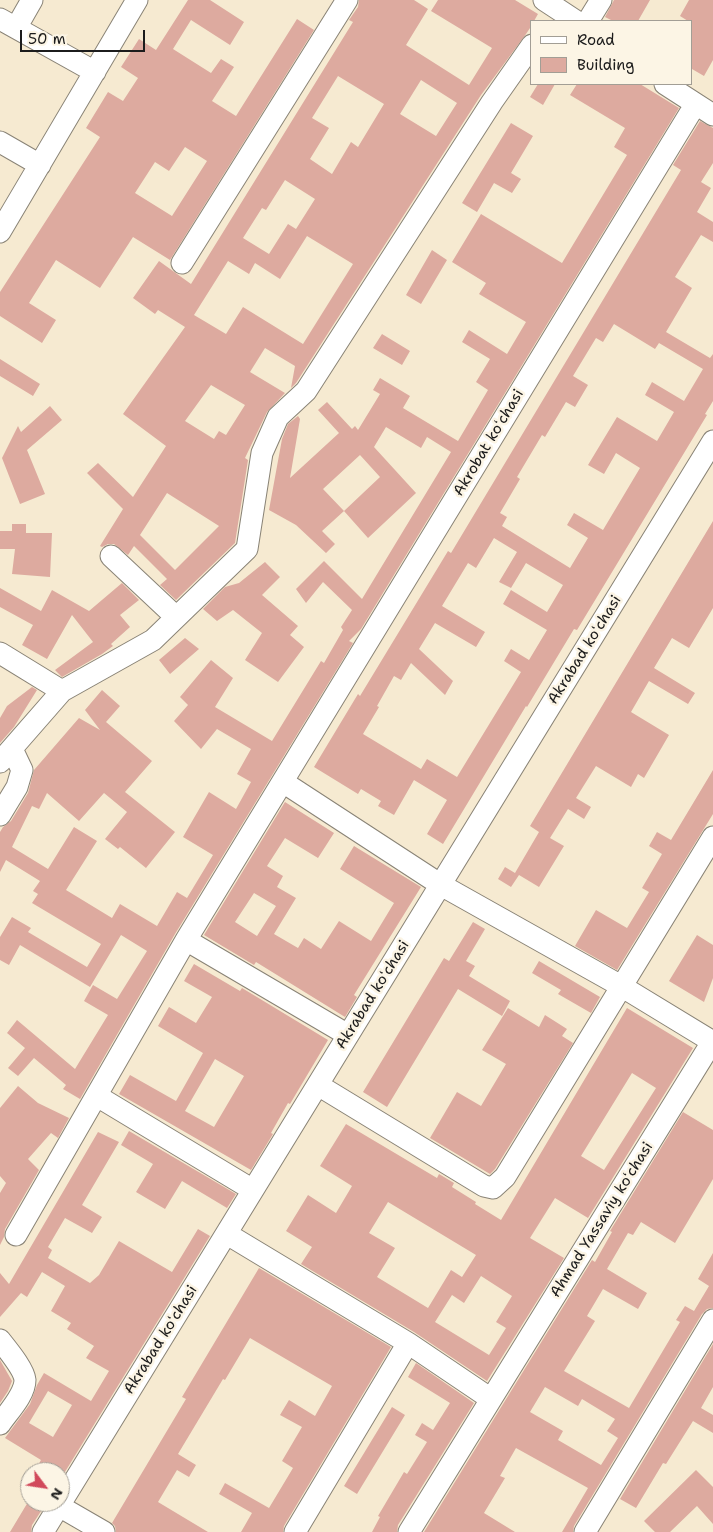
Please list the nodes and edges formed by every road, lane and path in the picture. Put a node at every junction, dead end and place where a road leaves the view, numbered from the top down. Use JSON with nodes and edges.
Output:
{"nodes":[{"id":1,"x":32,"y":0,"type":"edge"},
{"id":2,"x":137,"y":0,"type":"edge"},
{"id":3,"x":347,"y":0,"type":"edge"},
{"id":4,"x":601,"y":0,"type":"edge"},
{"id":5,"x":550,"y":10,"type":"edge"},
{"id":6,"x":574,"y":20,"type":"edge"},
{"id":7,"x":589,"y":20,"type":"edge"},
{"id":8,"x":8,"y":24,"type":"edge"},
{"id":9,"x":530,"y":47,"type":"edge"},
{"id":10,"x":94,"y":72,"type":"junction"},
{"id":11,"x":665,"y":85,"type":"edge"},
{"id":12,"x":695,"y":105,"type":"junction"},
{"id":13,"x":713,"y":115,"type":"edge"},
{"id":14,"x":0,"y":142,"type":"edge"},
{"id":15,"x":40,"y":165,"type":"junction"},
{"id":16,"x":0,"y":232,"type":"edge"},
{"id":17,"x":182,"y":263,"type":"dead end"},
{"id":18,"x":713,"y":440,"type":"edge"},
{"id":19,"x":111,"y":556,"type":"dead end"},
{"id":20,"x":176,"y":618,"type":"junction"},
{"id":21,"x":0,"y":652,"type":"edge"},
{"id":22,"x":62,"y":691,"type":"junction"},
{"id":23,"x":6,"y":755,"type":"edge"},
{"id":24,"x":282,"y":782,"type":"junction"},
{"id":25,"x":0,"y":815,"type":"edge"},
{"id":26,"x":713,"y":837,"type":"edge"},
{"id":27,"x":441,"y":884,"type":"junction"},
{"id":28,"x":186,"y":940,"type":"junction"},
{"id":29,"x":621,"y":986,"type":"junction"},
{"id":30,"x":348,"y":1035,"type":"junction"},
{"id":31,"x":713,"y":1042,"type":"edge"},
{"id":32,"x":318,"y":1085,"type":"junction"},
{"id":33,"x":97,"y":1096,"type":"junction"},
{"id":34,"x":253,"y":1190,"type":"junction"},
{"id":35,"x":226,"y":1234,"type":"junction"},
{"id":36,"x":16,"y":1235,"type":"dead end"},
{"id":37,"x":713,"y":1320,"type":"edge"},
{"id":38,"x":0,"y":1340,"type":"edge"},
{"id":39,"x":408,"y":1344,"type":"junction"},
{"id":40,"x":491,"y":1399,"type":"junction"},
{"id":41,"x":0,"y":1424,"type":"edge"},
{"id":42,"x":70,"y":1488,"type":"edge"},
{"id":43,"x":55,"y":1512,"type":"edge"},
{"id":44,"x":69,"y":1512,"type":"edge"},
{"id":45,"x":43,"y":1532,"type":"edge"},
{"id":46,"x":104,"y":1532,"type":"edge"},
{"id":47,"x":295,"y":1532,"type":"edge"},
{"id":48,"x":409,"y":1532,"type":"edge"},
{"id":49,"x":585,"y":1532,"type":"edge"}],
"edges":[{"from":1,"to":8,"type":"street"},
{"from":2,"to":10,"type":"street"},
{"from":3,"to":17,"type":"street"},
{"from":4,"to":7,"type":"street"},
{"from":5,"to":6,"type":"street"},
{"from":8,"to":10,"type":"street"},
{"from":9,"to":20,"type":"street"},
{"from":10,"to":15,"type":"street"},
{"from":11,"to":12,"type":"street"},
{"from":12,"to":13,"type":"street"},
{"from":12,"to":24,"type":"street","name":"Akrobat koʻchasi"},
{"from":14,"to":15,"type":"street"},
{"from":15,"to":16,"type":"street"},
{"from":18,"to":27,"type":"street","name":"Akrabad koʻchasi"},
{"from":19,"to":20,"type":"street"},
{"from":20,"to":22,"type":"street"},
{"from":21,"to":22,"type":"street"},
{"from":22,"to":23,"type":"street"},
{"from":23,"to":25,"type":"street"},
{"from":24,"to":27,"type":"street"},
{"from":24,"to":28,"type":"street","name":"Akrobat koʻchasi"},
{"from":26,"to":29,"type":"street"},
{"from":27,"to":29,"type":"street"},
{"from":27,"to":30,"type":"street","name":"Akrabad koʻchasi"},
{"from":28,"to":30,"type":"street"},
{"from":28,"to":33,"type":"street","name":"Akrobat koʻchasi"},
{"from":29,"to":31,"type":"street"},
{"from":29,"to":32,"type":"street"},
{"from":30,"to":32,"type":"street","name":"Akrabad koʻchasi"},
{"from":31,"to":40,"type":"street","name":"Ahmad Yassaviy koʻchasi"},
{"from":32,"to":34,"type":"street","name":"Akrabad koʻchasi"},
{"from":33,"to":34,"type":"street"},
{"from":33,"to":36,"type":"street","name":"Akrobat koʻchasi"},
{"from":34,"to":35,"type":"street","name":"Akrabad koʻchasi"},
{"from":35,"to":39,"type":"street"},
{"from":35,"to":42,"type":"street","name":"Akrabad koʻchasi"},
{"from":37,"to":49,"type":"street"},
{"from":38,"to":41,"type":"street"},
{"from":39,"to":40,"type":"street"},
{"from":39,"to":47,"type":"street"},
{"from":40,"to":48,"type":"street","name":"Ahmad Yassaviy koʻchasi"},
{"from":43,"to":45,"type":"street","name":"Akrabad koʻchasi"},
{"from":44,"to":46,"type":"street"}]}
